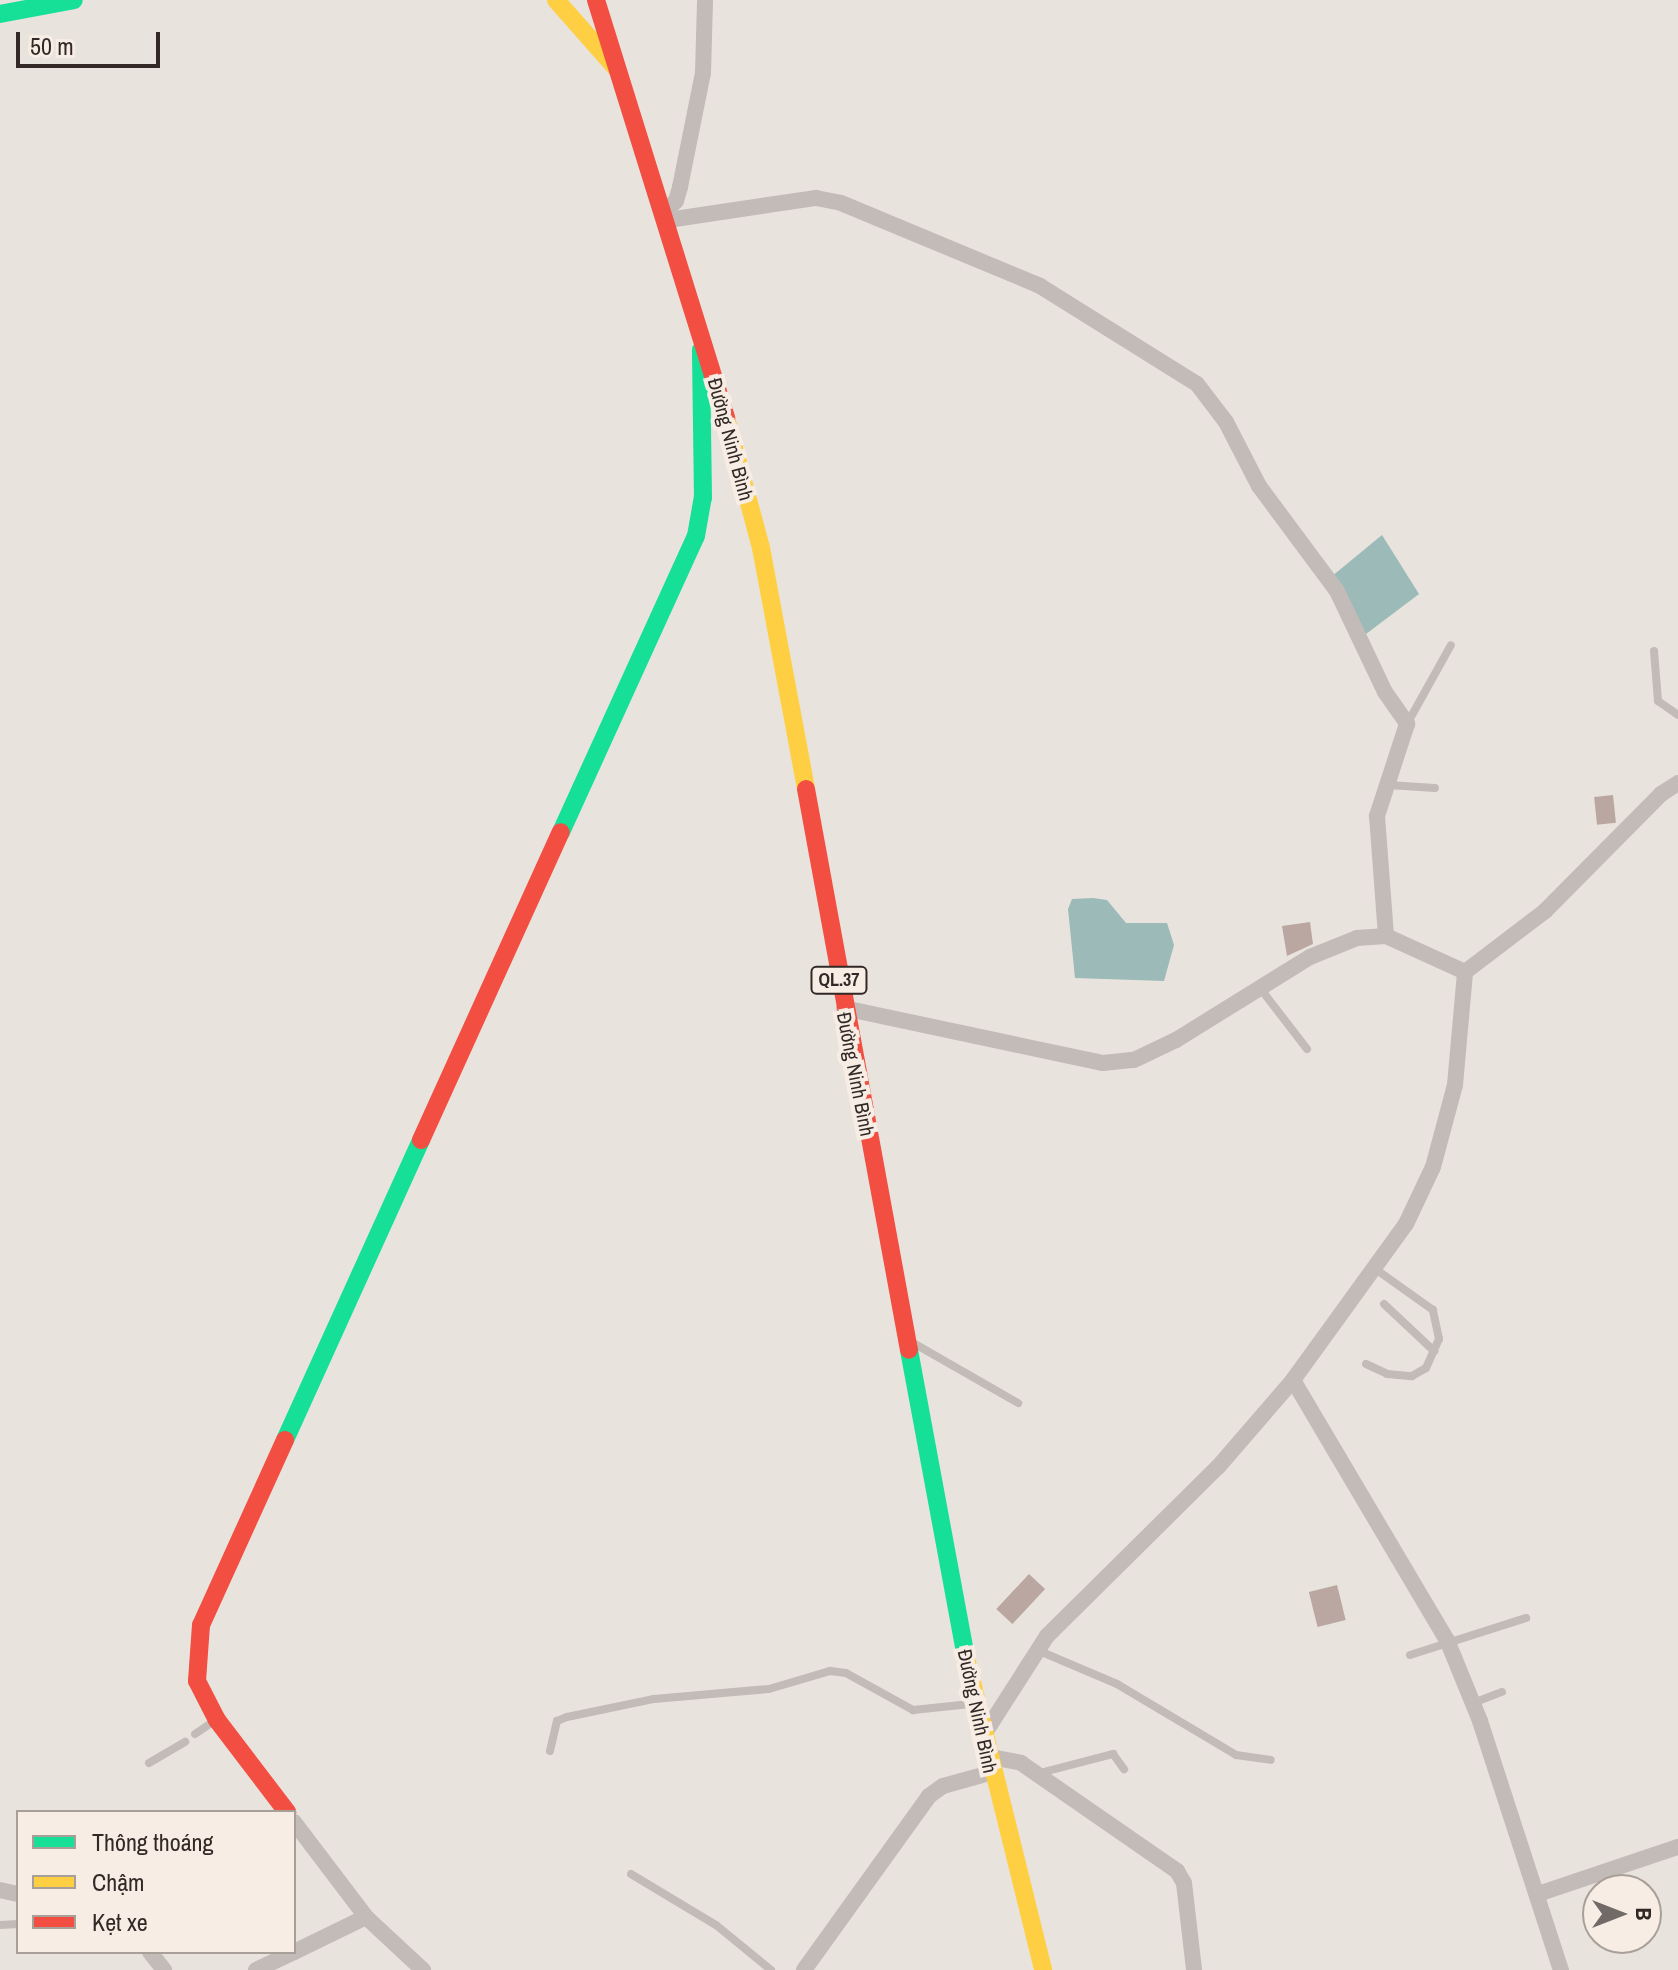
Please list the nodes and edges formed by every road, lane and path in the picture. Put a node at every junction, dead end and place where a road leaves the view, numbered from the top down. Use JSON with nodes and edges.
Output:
{"nodes":[{"id":1,"x":74,"y":0,"type":"edge"},
{"id":2,"x":556,"y":0,"type":"edge"},
{"id":3,"x":596,"y":0,"type":"edge"},
{"id":4,"x":705,"y":0,"type":"edge"},
{"id":5,"x":0,"y":14,"type":"edge"},
{"id":6,"x":620,"y":73,"type":"junction"},
{"id":7,"x":666,"y":215,"type":"junction"},
{"id":8,"x":700,"y":322,"type":"junction"},
{"id":9,"x":1451,"y":645,"type":"dead end"},
{"id":10,"x":1654,"y":651,"type":"dead end"},
{"id":11,"x":1678,"y":715,"type":"edge"},
{"id":12,"x":1407,"y":724,"type":"junction"},
{"id":13,"x":1678,"y":783,"type":"edge"},
{"id":14,"x":1385,"y":785,"type":"junction"},
{"id":15,"x":1435,"y":788,"type":"dead end"},
{"id":16,"x":1386,"y":936,"type":"junction"},
{"id":17,"x":1465,"y":972,"type":"junction"},
{"id":18,"x":1260,"y":988,"type":"junction"},
{"id":19,"x":844,"y":1008,"type":"junction"},
{"id":20,"x":1307,"y":1049,"type":"dead end"},
{"id":21,"x":1374,"y":1267,"type":"junction"},
{"id":22,"x":1384,"y":1304,"type":"dead end"},
{"id":23,"x":907,"y":1340,"type":"junction"},
{"id":24,"x":1434,"y":1351,"type":"junction"},
{"id":25,"x":1366,"y":1364,"type":"dead end"},
{"id":26,"x":1293,"y":1380,"type":"junction"},
{"id":27,"x":1018,"y":1403,"type":"dead end"},
{"id":28,"x":1526,"y":1618,"type":"dead end"},
{"id":29,"x":1447,"y":1640,"type":"junction"},
{"id":30,"x":1037,"y":1649,"type":"junction"},
{"id":31,"x":1410,"y":1655,"type":"dead end"},
{"id":32,"x":1502,"y":1692,"type":"dead end"},
{"id":33,"x":1472,"y":1703,"type":"junction"},
{"id":34,"x":975,"y":1704,"type":"junction"},
{"id":35,"x":217,"y":1720,"type":"junction"},
{"id":36,"x":195,"y":1734,"type":"dead end"},
{"id":37,"x":982,"y":1736,"type":"junction"},
{"id":38,"x":185,"y":1742,"type":"dead end"},
{"id":39,"x":550,"y":1751,"type":"dead end"},
{"id":40,"x":1271,"y":1760,"type":"dead end"},
{"id":41,"x":149,"y":1763,"type":"dead end"},
{"id":42,"x":988,"y":1764,"type":"junction"},
{"id":43,"x":1124,"y":1769,"type":"dead end"},
{"id":44,"x":1035,"y":1774,"type":"junction"},
{"id":45,"x":285,"y":1810,"type":"edge"},
{"id":46,"x":296,"y":1825,"type":"edge"},
{"id":47,"x":1678,"y":1847,"type":"edge"},
{"id":48,"x":631,"y":1874,"type":"dead end"},
{"id":49,"x":1538,"y":1894,"type":"junction"},
{"id":50,"x":366,"y":1917,"type":"junction"},
{"id":51,"x":296,"y":1951,"type":"edge"},
{"id":52,"x":152,"y":1954,"type":"edge"},
{"id":53,"x":290,"y":1954,"type":"edge"},
{"id":54,"x":164,"y":1970,"type":"edge"},
{"id":55,"x":256,"y":1970,"type":"edge"},
{"id":56,"x":423,"y":1970,"type":"edge"},
{"id":57,"x":771,"y":1970,"type":"edge"},
{"id":58,"x":804,"y":1970,"type":"edge"},
{"id":59,"x":1043,"y":1970,"type":"edge"},
{"id":60,"x":1194,"y":1970,"type":"edge"},
{"id":61,"x":1561,"y":1970,"type":"edge"}],
"edges":[{"from":1,"to":5,"type":"main road"},
{"from":2,"to":6,"type":"main road"},
{"from":3,"to":6,"type":"main road","name":"Đường Ninh Bình","number":"QL.37"},
{"from":4,"to":7,"type":"street"},
{"from":6,"to":7,"type":"main road","name":"Đường Ninh Bình","number":"QL.37"},
{"from":7,"to":8,"type":"main road","name":"Đường Ninh Bình","number":"QL.37"},
{"from":7,"to":12,"type":"street"},
{"from":8,"to":19,"type":"main road","name":"Đường Ninh Bình","number":"QL.37"},
{"from":8,"to":35,"type":"main road"},
{"from":9,"to":12,"type":"lane"},
{"from":10,"to":11,"type":"lane"},
{"from":12,"to":14,"type":"street"},
{"from":13,"to":17,"type":"street"},
{"from":14,"to":15,"type":"lane"},
{"from":14,"to":16,"type":"street"},
{"from":16,"to":17,"type":"street"},
{"from":16,"to":18,"type":"street"},
{"from":17,"to":21,"type":"street"},
{"from":18,"to":19,"type":"street"},
{"from":18,"to":20,"type":"lane"},
{"from":19,"to":23,"type":"main road","name":"Đường Ninh Bình","number":"QL.37"},
{"from":21,"to":24,"type":"lane"},
{"from":21,"to":26,"type":"street"},
{"from":22,"to":24,"type":"lane"},
{"from":23,"to":27,"type":"lane"},
{"from":23,"to":34,"type":"main road","name":"Đường Ninh Bình","number":"QL.37"},
{"from":24,"to":25,"type":"lane"},
{"from":26,"to":29,"type":"street"},
{"from":26,"to":30,"type":"street"},
{"from":28,"to":29,"type":"lane"},
{"from":29,"to":31,"type":"lane"},
{"from":29,"to":33,"type":"street"},
{"from":30,"to":37,"type":"street"},
{"from":30,"to":40,"type":"lane"},
{"from":32,"to":33,"type":"lane"},
{"from":33,"to":49,"type":"street"},
{"from":34,"to":37,"type":"main road","name":"Đường Ninh Bình","number":"QL.37"},
{"from":34,"to":39,"type":"lane"},
{"from":35,"to":36,"type":"lane"},
{"from":35,"to":45,"type":"main road"},
{"from":37,"to":42,"type":"main road","name":"Đường Ninh Bình","number":"QL.37"},
{"from":38,"to":41,"type":"lane"},
{"from":42,"to":44,"type":"street"},
{"from":42,"to":58,"type":"street"},
{"from":42,"to":59,"type":"main road","name":"Đường Ninh Bình","number":"QL.37"},
{"from":43,"to":44,"type":"lane"},
{"from":44,"to":60,"type":"street"},
{"from":46,"to":50,"type":"street"},
{"from":47,"to":49,"type":"street"},
{"from":48,"to":57,"type":"lane"},
{"from":49,"to":61,"type":"street"},
{"from":50,"to":51,"type":"street"},
{"from":50,"to":56,"type":"street"},
{"from":52,"to":54,"type":"street"},
{"from":53,"to":55,"type":"street"}]}
